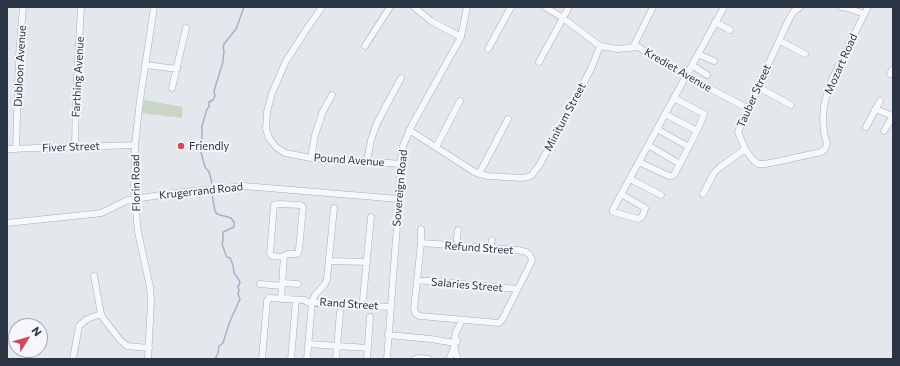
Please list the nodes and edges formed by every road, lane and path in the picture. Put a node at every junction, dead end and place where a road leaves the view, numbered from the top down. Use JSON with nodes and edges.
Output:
{"nodes":[{"id":1,"x":23,"y":7,"type":"edge"},
{"id":2,"x":81,"y":7,"type":"edge"},
{"id":3,"x":154,"y":7,"type":"edge"},
{"id":4,"x":322,"y":7,"type":"edge"},
{"id":5,"x":390,"y":7,"type":"edge"},
{"id":6,"x":414,"y":7,"type":"edge"},
{"id":7,"x":466,"y":7,"type":"edge"},
{"id":8,"x":511,"y":7,"type":"edge"},
{"id":9,"x":545,"y":7,"type":"edge"},
{"id":10,"x":569,"y":7,"type":"edge"},
{"id":11,"x":653,"y":7,"type":"edge"},
{"id":12,"x":725,"y":7,"type":"edge"},
{"id":13,"x":800,"y":7,"type":"edge"},
{"id":14,"x":841,"y":7,"type":"edge"},
{"id":15,"x":868,"y":7,"type":"edge"},
{"id":16,"x":864,"y":14,"type":"junction"},
{"id":17,"x":563,"y":18,"type":"junction"},
{"id":18,"x":715,"y":22,"type":"junction"},
{"id":19,"x":186,"y":28,"type":"dead end"},
{"id":20,"x":730,"y":30,"type":"dead end"},
{"id":21,"x":461,"y":38,"type":"junction"},
{"id":22,"x":780,"y":41,"type":"junction"},
{"id":23,"x":365,"y":46,"type":"dead end"},
{"id":24,"x":600,"y":46,"type":"junction"},
{"id":25,"x":633,"y":47,"type":"junction"},
{"id":26,"x":488,"y":49,"type":"dead end"},
{"id":27,"x":698,"y":54,"type":"junction"},
{"id":28,"x":805,"y":54,"type":"dead end"},
{"id":29,"x":539,"y":62,"type":"dead end"},
{"id":30,"x":714,"y":62,"type":"dead end"},
{"id":31,"x":146,"y":65,"type":"junction"},
{"id":32,"x":692,"y":65,"type":"junction"},
{"id":33,"x":177,"y":68,"type":"junction"},
{"id":34,"x":707,"y":75,"type":"dead end"},
{"id":35,"x":686,"y":76,"type":"junction"},
{"id":36,"x":401,"y":78,"type":"dead end"},
{"id":37,"x":758,"y":87,"type":"junction"},
{"id":38,"x":172,"y":88,"type":"dead end"},
{"id":39,"x":332,"y":95,"type":"dead end"},
{"id":40,"x":674,"y":98,"type":"junction"},
{"id":41,"x":460,"y":101,"type":"dead end"},
{"id":42,"x":880,"y":101,"type":"dead end"},
{"id":43,"x":791,"y":105,"type":"dead end"},
{"id":44,"x":749,"y":108,"type":"junction"},
{"id":45,"x":876,"y":109,"type":"junction"},
{"id":46,"x":666,"y":114,"type":"junction"},
{"id":47,"x":893,"y":116,"type":"edge"},
{"id":48,"x":508,"y":119,"type":"dead end"},
{"id":49,"x":866,"y":127,"type":"dead end"},
{"id":50,"x":657,"y":129,"type":"junction"},
{"id":51,"x":409,"y":130,"type":"junction"},
{"id":52,"x":697,"y":131,"type":"junction"},
{"id":53,"x":884,"y":131,"type":"dead end"},
{"id":54,"x":135,"y":145,"type":"junction"},
{"id":55,"x":648,"y":145,"type":"junction"},
{"id":56,"x":75,"y":147,"type":"junction"},
{"id":57,"x":436,"y":147,"type":"junction"},
{"id":58,"x":689,"y":147,"type":"junction"},
{"id":59,"x":826,"y":147,"type":"joint"},
{"id":60,"x":16,"y":149,"type":"junction"},
{"id":61,"x":745,"y":149,"type":"junction"},
{"id":62,"x":7,"y":150,"type":"edge"},
{"id":63,"x":311,"y":158,"type":"junction"},
{"id":64,"x":367,"y":161,"type":"junction"},
{"id":65,"x":639,"y":162,"type":"junction"},
{"id":66,"x":400,"y":164,"type":"junction"},
{"id":67,"x":680,"y":164,"type":"junction"},
{"id":68,"x":479,"y":174,"type":"junction"},
{"id":69,"x":630,"y":179,"type":"junction"},
{"id":70,"x":622,"y":194,"type":"junction"},
{"id":71,"x":704,"y":194,"type":"dead end"},
{"id":72,"x":661,"y":195,"type":"dead end"},
{"id":73,"x":134,"y":199,"type":"junction"},
{"id":74,"x":398,"y":199,"type":"junction"},
{"id":75,"x":334,"y":208,"type":"dead end"},
{"id":76,"x":371,"y":217,"type":"dead end"},
{"id":77,"x":7,"y":223,"type":"edge"},
{"id":78,"x":421,"y":230,"type":"dead end"},
{"id":79,"x":458,"y":230,"type":"dead end"},
{"id":80,"x":492,"y":240,"type":"dead end"},
{"id":81,"x":420,"y":243,"type":"junction"},
{"id":82,"x":456,"y":246,"type":"junction"},
{"id":83,"x":491,"y":248,"type":"junction"},
{"id":84,"x":284,"y":257,"type":"junction"},
{"id":85,"x":329,"y":261,"type":"junction"},
{"id":86,"x":366,"y":262,"type":"junction"},
{"id":87,"x":94,"y":276,"type":"dead end"},
{"id":88,"x":417,"y":280,"type":"junction"},
{"id":89,"x":260,"y":284,"type":"dead end"},
{"id":90,"x":282,"y":284,"type":"junction"},
{"id":91,"x":298,"y":284,"type":"dead end"},
{"id":92,"x":518,"y":289,"type":"junction"},
{"id":93,"x":281,"y":299,"type":"junction"},
{"id":94,"x":363,"y":299,"type":"dead end"},
{"id":95,"x":310,"y":302,"type":"junction"},
{"id":96,"x":296,"y":303,"type":"junction"},
{"id":97,"x":390,"y":307,"type":"junction"},
{"id":98,"x":340,"y":312,"type":"dead end"},
{"id":99,"x":101,"y":314,"type":"junction"},
{"id":100,"x":370,"y":317,"type":"dead end"},
{"id":101,"x":451,"y":319,"type":"junction"},
{"id":102,"x":462,"y":320,"type":"junction"},
{"id":103,"x":388,"y":335,"type":"junction"},
{"id":104,"x":455,"y":340,"type":"junction"},
{"id":105,"x":308,"y":344,"type":"junction"},
{"id":106,"x":337,"y":346,"type":"junction"},
{"id":107,"x":149,"y":348,"type":"junction"},
{"id":108,"x":368,"y":348,"type":"junction"},
{"id":109,"x":73,"y":359,"type":"edge"},
{"id":110,"x":148,"y":359,"type":"edge"},
{"id":111,"x":262,"y":359,"type":"edge"},
{"id":112,"x":291,"y":359,"type":"edge"},
{"id":113,"x":307,"y":359,"type":"edge"},
{"id":114,"x":336,"y":359,"type":"edge"},
{"id":115,"x":367,"y":359,"type":"edge"},
{"id":116,"x":386,"y":359,"type":"edge"},
{"id":117,"x":415,"y":359,"type":"edge"},
{"id":118,"x":429,"y":359,"type":"edge"},
{"id":119,"x":449,"y":359,"type":"edge"},
{"id":120,"x":458,"y":359,"type":"edge"}],
"edges":[{"from":1,"to":60,"type":"street","name":"Dubloon Avenue"},
{"from":2,"to":56,"type":"street","name":"Farthing Avenue"},
{"from":3,"to":31,"type":"street","name":"Florin Road"},
{"from":4,"to":63,"type":"street","name":"Pound Avenue"},
{"from":5,"to":23,"type":"street"},
{"from":6,"to":21,"type":"street"},
{"from":7,"to":21,"type":"street","name":"Sovereign Road"},
{"from":8,"to":26,"type":"street"},
{"from":9,"to":17,"type":"street","name":"Krediet Avenue"},
{"from":10,"to":17,"type":"street"},
{"from":11,"to":25,"type":"street"},
{"from":12,"to":18,"type":"street"},
{"from":13,"to":22,"type":"street","name":"Tauber Street"},
{"from":14,"to":16,"type":"street"},
{"from":15,"to":16,"type":"street","name":"Mozart Road"},
{"from":16,"to":59,"type":"street","name":"Mozart Road"},
{"from":17,"to":24,"type":"street","name":"Krediet Avenue"},
{"from":17,"to":29,"type":"street"},
{"from":18,"to":20,"type":"street"},
{"from":18,"to":27,"type":"street"},
{"from":19,"to":33,"type":"street"},
{"from":21,"to":51,"type":"street","name":"Sovereign Road"},
{"from":22,"to":28,"type":"street"},
{"from":22,"to":37,"type":"street","name":"Tauber Street"},
{"from":24,"to":25,"type":"street","name":"Krediet Avenue"},
{"from":24,"to":68,"type":"street","name":"Minitum Street"},
{"from":25,"to":35,"type":"street","name":"Krediet Avenue"},
{"from":27,"to":30,"type":"street"},
{"from":27,"to":32,"type":"street"},
{"from":31,"to":33,"type":"street"},
{"from":31,"to":54,"type":"street","name":"Florin Road"},
{"from":32,"to":34,"type":"street"},
{"from":32,"to":35,"type":"street"},
{"from":33,"to":38,"type":"street"},
{"from":35,"to":40,"type":"street"},
{"from":35,"to":44,"type":"street","name":"Krediet Avenue"},
{"from":36,"to":64,"type":"street"},
{"from":37,"to":43,"type":"street"},
{"from":37,"to":44,"type":"street","name":"Tauber Street"},
{"from":39,"to":63,"type":"street"},
{"from":40,"to":46,"type":"street"},
{"from":40,"to":52,"type":"street"},
{"from":41,"to":57,"type":"street"},
{"from":42,"to":45,"type":"street"},
{"from":44,"to":61,"type":"street","name":"Tauber Street"},
{"from":45,"to":47,"type":"street"},
{"from":45,"to":49,"type":"street"},
{"from":46,"to":50,"type":"street"},
{"from":46,"to":52,"type":"street"},
{"from":47,"to":53,"type":"street"},
{"from":48,"to":68,"type":"street"},
{"from":50,"to":55,"type":"street"},
{"from":50,"to":58,"type":"street"},
{"from":51,"to":57,"type":"street"},
{"from":51,"to":66,"type":"street","name":"Sovereign Road"},
{"from":52,"to":58,"type":"street"},
{"from":54,"to":56,"type":"street","name":"Fiver Street"},
{"from":54,"to":73,"type":"street","name":"Florin Road"},
{"from":55,"to":65,"type":"street"},
{"from":55,"to":67,"type":"street"},
{"from":56,"to":60,"type":"street","name":"Fiver Street"},
{"from":57,"to":68,"type":"street"},
{"from":58,"to":67,"type":"street"},
{"from":59,"to":61,"type":"street","name":"Tauber Street"},
{"from":60,"to":62,"type":"street","name":"Fiver Street"},
{"from":61,"to":71,"type":"street"},
{"from":63,"to":64,"type":"street","name":"Pound Avenue"},
{"from":64,"to":66,"type":"street","name":"Pound Avenue"},
{"from":65,"to":67,"type":"street"},
{"from":65,"to":69,"type":"street"},
{"from":66,"to":74,"type":"street","name":"Sovereign Road"},
{"from":69,"to":70,"type":"street"},
{"from":69,"to":72,"type":"street"},
{"from":70,"to":70,"type":"street"},
{"from":73,"to":74,"type":"street","name":"Krugerrand Road"},
{"from":73,"to":77,"type":"street","name":"Krugerrand Road"},
{"from":73,"to":107,"type":"street","name":"Florin Road"},
{"from":74,"to":97,"type":"street","name":"Sovereign Road"},
{"from":75,"to":85,"type":"street"},
{"from":76,"to":86,"type":"street"},
{"from":78,"to":81,"type":"street"},
{"from":79,"to":82,"type":"street"},
{"from":80,"to":83,"type":"street"},
{"from":81,"to":82,"type":"street","name":"Refund Street"},
{"from":81,"to":88,"type":"street","name":"Refund Street"},
{"from":82,"to":83,"type":"street","name":"Refund Street"},
{"from":83,"to":92,"type":"street","name":"Refund Street"},
{"from":84,"to":84,"type":"street"},
{"from":84,"to":90,"type":"street"},
{"from":85,"to":86,"type":"street"},
{"from":85,"to":95,"type":"street"},
{"from":86,"to":94,"type":"street"},
{"from":87,"to":99,"type":"street"},
{"from":88,"to":92,"type":"street","name":"Salaries Street"},
{"from":88,"to":101,"type":"street","name":"Refund Street"},
{"from":89,"to":90,"type":"street"},
{"from":90,"to":91,"type":"street"},
{"from":90,"to":93,"type":"street"},
{"from":92,"to":102,"type":"street","name":"Refund Street"},
{"from":93,"to":96,"type":"street","name":"Rand Street"},
{"from":93,"to":111,"type":"street"},
{"from":95,"to":96,"type":"street","name":"Rand Street"},
{"from":95,"to":97,"type":"street","name":"Rand Street"},
{"from":95,"to":105,"type":"street"},
{"from":96,"to":112,"type":"street"},
{"from":97,"to":103,"type":"street","name":"Sovereign Road"},
{"from":98,"to":106,"type":"street"},
{"from":99,"to":107,"type":"street"},
{"from":99,"to":109,"type":"street"},
{"from":100,"to":108,"type":"street"},
{"from":101,"to":102,"type":"street","name":"Refund Street"},
{"from":101,"to":104,"type":"street"},
{"from":102,"to":104,"type":"street"},
{"from":103,"to":104,"type":"street"},
{"from":103,"to":116,"type":"street","name":"Sovereign Road"},
{"from":104,"to":119,"type":"street"},
{"from":104,"to":120,"type":"street"},
{"from":105,"to":106,"type":"street"},
{"from":105,"to":113,"type":"street"},
{"from":106,"to":108,"type":"street"},
{"from":106,"to":114,"type":"street"},
{"from":107,"to":110,"type":"street","name":"Florin Road"},
{"from":108,"to":115,"type":"street"},
{"from":117,"to":118,"type":"street"}]}
